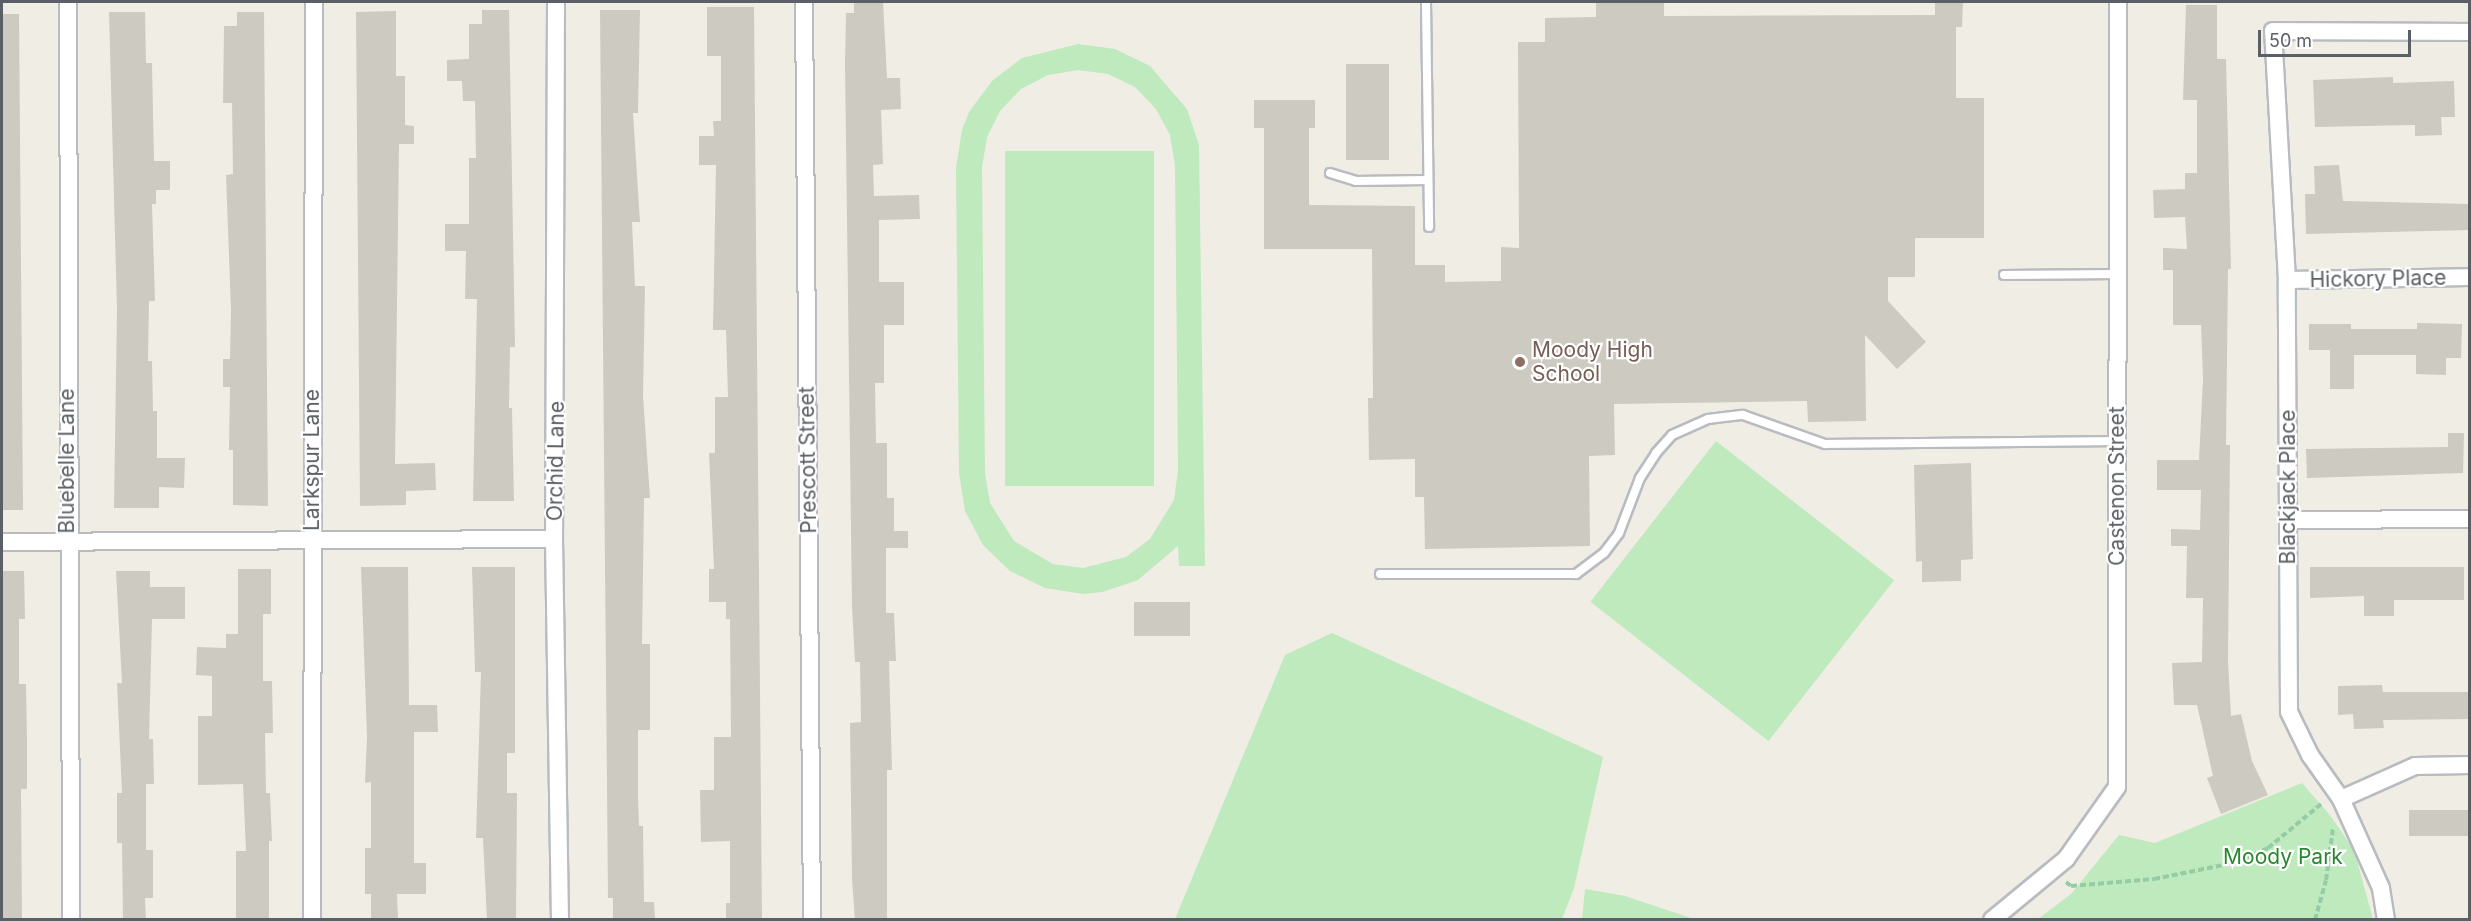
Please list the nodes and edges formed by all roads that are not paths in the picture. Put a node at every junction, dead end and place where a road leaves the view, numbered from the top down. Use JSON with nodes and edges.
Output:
{"nodes":[{"id":1,"x":68,"y":2,"type":"edge"},
{"id":2,"x":314,"y":2,"type":"edge"},
{"id":3,"x":556,"y":2,"type":"edge"},
{"id":4,"x":804,"y":2,"type":"edge"},
{"id":5,"x":1426,"y":2,"type":"edge"},
{"id":6,"x":2118,"y":2,"type":"edge"},
{"id":7,"x":2469,"y":32,"type":"edge"},
{"id":8,"x":1330,"y":173,"type":"dead end"},
{"id":9,"x":1428,"y":180,"type":"junction"},
{"id":10,"x":1429,"y":227,"type":"dead end"},
{"id":11,"x":2118,"y":274,"type":"junction"},
{"id":12,"x":2004,"y":275,"type":"dead end"},
{"id":13,"x":2469,"y":277,"type":"edge"},
{"id":14,"x":2287,"y":280,"type":"junction"},
{"id":15,"x":2118,"y":441,"type":"junction"},
{"id":16,"x":2469,"y":519,"type":"edge"},
{"id":17,"x":2288,"y":520,"type":"junction"},
{"id":18,"x":554,"y":539,"type":"junction"},
{"id":19,"x":2,"y":542,"type":"edge"},
{"id":20,"x":67,"y":542,"type":"junction"},
{"id":21,"x":311,"y":542,"type":"junction"},
{"id":22,"x":1380,"y":574,"type":"dead end"},
{"id":23,"x":2469,"y":765,"type":"edge"},
{"id":24,"x":2341,"y":799,"type":"junction"},
{"id":25,"x":71,"y":920,"type":"edge"},
{"id":26,"x":312,"y":920,"type":"edge"},
{"id":27,"x":560,"y":920,"type":"edge"},
{"id":28,"x":812,"y":920,"type":"edge"},
{"id":29,"x":1992,"y":920,"type":"edge"},
{"id":30,"x":2386,"y":920,"type":"edge"}],
"edges":[{"from":1,"to":20,"type":"street","name":"Bluebelle Lane"},
{"from":2,"to":21,"type":"street","name":"Larkspur Lane"},
{"from":3,"to":18,"type":"street","name":"Orchid Lane"},
{"from":4,"to":28,"type":"street","name":"Prescott Street"},
{"from":5,"to":9,"type":"lane"},
{"from":6,"to":11,"type":"street","name":"Castenon Street"},
{"from":7,"to":14,"type":"street","name":"Blackjack Place"},
{"from":8,"to":9,"type":"lane"},
{"from":9,"to":10,"type":"lane"},
{"from":11,"to":12,"type":"lane"},
{"from":11,"to":15,"type":"street","name":"Castenon Street"},
{"from":13,"to":14,"type":"street","name":"Hickory Place"},
{"from":14,"to":17,"type":"street","name":"Blackjack Place"},
{"from":15,"to":22,"type":"lane"},
{"from":15,"to":29,"type":"street","name":"Castenon Street"},
{"from":16,"to":17,"type":"street"},
{"from":17,"to":24,"type":"street","name":"Blackjack Place"},
{"from":18,"to":21,"type":"street"},
{"from":18,"to":27,"type":"street","name":"Orchid Lane"},
{"from":19,"to":20,"type":"street"},
{"from":20,"to":21,"type":"street"},
{"from":20,"to":25,"type":"street","name":"Bluebelle Lane"},
{"from":21,"to":26,"type":"street","name":"Larkspur Lane"},
{"from":23,"to":24,"type":"street"},
{"from":24,"to":30,"type":"street","name":"Blackjack Place"}]}
